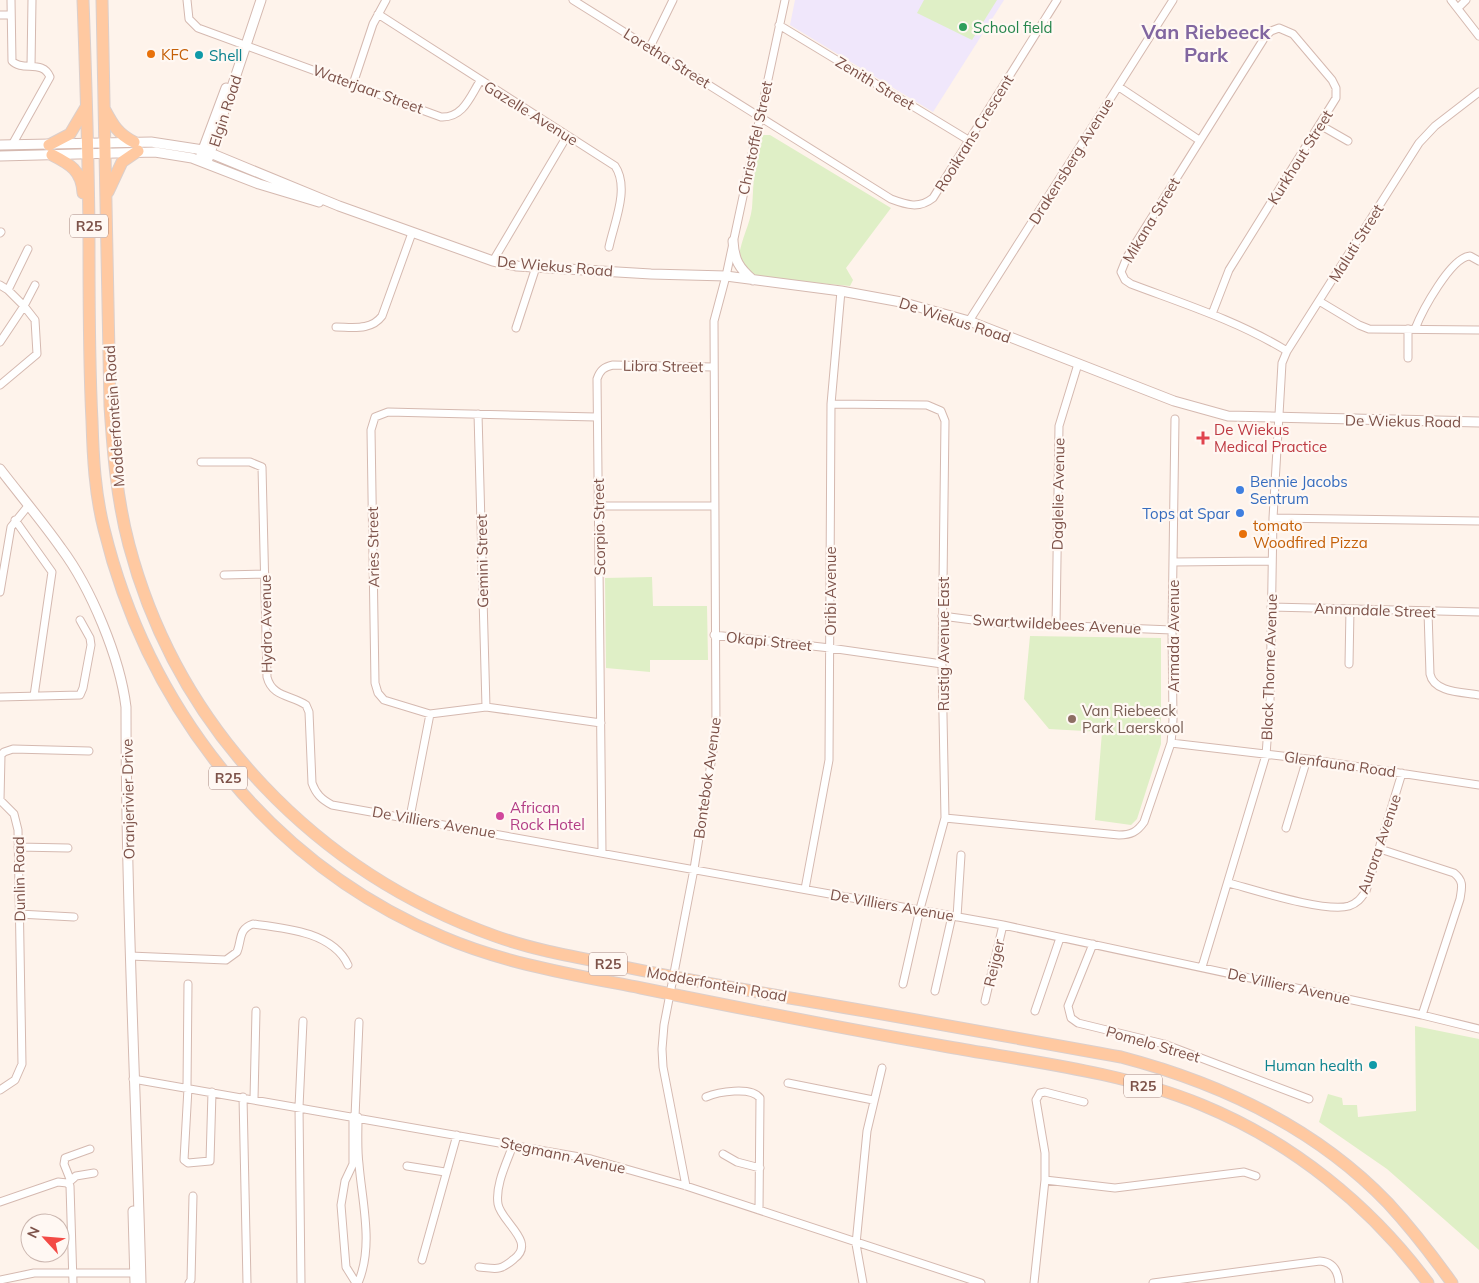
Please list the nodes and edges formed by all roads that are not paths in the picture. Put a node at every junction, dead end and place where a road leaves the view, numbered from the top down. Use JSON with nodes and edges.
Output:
{"nodes":[{"id":1,"x":11,"y":0,"type":"edge"},
{"id":2,"x":32,"y":0,"type":"edge"},
{"id":3,"x":84,"y":0,"type":"edge"},
{"id":4,"x":102,"y":0,"type":"edge"},
{"id":5,"x":187,"y":0,"type":"edge"},
{"id":6,"x":255,"y":0,"type":"edge"},
{"id":7,"x":261,"y":0,"type":"edge"},
{"id":8,"x":386,"y":0,"type":"edge"},
{"id":9,"x":573,"y":0,"type":"edge"},
{"id":10,"x":673,"y":0,"type":"edge"},
{"id":11,"x":785,"y":0,"type":"edge"},
{"id":12,"x":1057,"y":0,"type":"edge"},
{"id":13,"x":1173,"y":0,"type":"edge"},
{"id":14,"x":1451,"y":0,"type":"edge"},
{"id":15,"x":1466,"y":0,"type":"edge"},
{"id":16,"x":1458,"y":8,"type":"junction"},
{"id":17,"x":378,"y":14,"type":"junction"},
{"id":18,"x":0,"y":15,"type":"edge"},
{"id":19,"x":11,"y":15,"type":"junction"},
{"id":20,"x":779,"y":25,"type":"junction"},
{"id":21,"x":1479,"y":36,"type":"edge"},
{"id":22,"x":1265,"y":37,"type":"joint"},
{"id":23,"x":244,"y":44,"type":"junction"},
{"id":24,"x":650,"y":47,"type":"junction"},
{"id":25,"x":31,"y":66,"type":"junction"},
{"id":26,"x":480,"y":81,"type":"junction"},
{"id":27,"x":353,"y":84,"type":"junction"},
{"id":28,"x":1118,"y":87,"type":"junction"},
{"id":29,"x":1479,"y":92,"type":"edge"},
{"id":30,"x":87,"y":106,"type":"junction"},
{"id":31,"x":103,"y":107,"type":"junction"},
{"id":32,"x":760,"y":118,"type":"junction"},
{"id":33,"x":1320,"y":126,"type":"junction"},
{"id":34,"x":567,"y":136,"type":"junction"},
{"id":35,"x":1199,"y":140,"type":"junction"},
{"id":36,"x":970,"y":141,"type":"junction"},
{"id":37,"x":1348,"y":141,"type":"dead end"},
{"id":38,"x":0,"y":145,"type":"edge"},
{"id":39,"x":12,"y":145,"type":"junction"},
{"id":40,"x":136,"y":146,"type":"junction"},
{"id":41,"x":89,"y":149,"type":"junction"},
{"id":42,"x":104,"y":149,"type":"junction"},
{"id":43,"x":50,"y":150,"type":"junction"},
{"id":44,"x":207,"y":152,"type":"junction"},
{"id":45,"x":0,"y":156,"type":"edge"},
{"id":46,"x":202,"y":162,"type":"junction"},
{"id":47,"x":105,"y":201,"type":"junction"},
{"id":48,"x":339,"y":206,"type":"junction"},
{"id":49,"x":412,"y":233,"type":"junction"},
{"id":50,"x":733,"y":241,"type":"junction"},
{"id":51,"x":609,"y":247,"type":"dead end"},
{"id":52,"x":28,"y":249,"type":"dead end"},
{"id":53,"x":493,"y":261,"type":"junction"},
{"id":54,"x":1479,"y":261,"type":"edge"},
{"id":55,"x":536,"y":267,"type":"junction"},
{"id":56,"x":726,"y":276,"type":"junction"},
{"id":57,"x":754,"y":281,"type":"junction"},
{"id":58,"x":0,"y":285,"type":"edge"},
{"id":59,"x":35,"y":285,"type":"dead end"},
{"id":60,"x":89,"y":289,"type":"junction"},
{"id":61,"x":8,"y":290,"type":"junction"},
{"id":62,"x":841,"y":291,"type":"junction"},
{"id":63,"x":1319,"y":301,"type":"junction"},
{"id":64,"x":24,"y":306,"type":"junction"},
{"id":65,"x":1212,"y":314,"type":"junction"},
{"id":66,"x":969,"y":322,"type":"junction"},
{"id":67,"x":336,"y":327,"type":"dead end"},
{"id":68,"x":516,"y":328,"type":"dead end"},
{"id":69,"x":1411,"y":329,"type":"junction"},
{"id":70,"x":1479,"y":330,"type":"edge"},
{"id":71,"x":0,"y":342,"type":"edge"},
{"id":72,"x":1287,"y":351,"type":"junction"},
{"id":73,"x":1408,"y":358,"type":"dead end"},
{"id":74,"x":1078,"y":364,"type":"junction"},
{"id":75,"x":713,"y":367,"type":"junction"},
{"id":76,"x":0,"y":384,"type":"edge"},
{"id":77,"x":831,"y":404,"type":"junction"},
{"id":78,"x":478,"y":414,"type":"junction"},
{"id":79,"x":596,"y":417,"type":"junction"},
{"id":80,"x":1175,"y":419,"type":"dead end"},
{"id":81,"x":1279,"y":419,"type":"junction"},
{"id":82,"x":1479,"y":422,"type":"edge"},
{"id":83,"x":201,"y":462,"type":"dead end"},
{"id":84,"x":0,"y":469,"type":"edge"},
{"id":85,"x":28,"y":506,"type":"junction"},
{"id":86,"x":599,"y":506,"type":"junction"},
{"id":87,"x":714,"y":506,"type":"junction"},
{"id":88,"x":1273,"y":518,"type":"junction"},
{"id":89,"x":15,"y":520,"type":"junction"},
{"id":90,"x":1479,"y":521,"type":"edge"},
{"id":91,"x":1271,"y":561,"type":"junction"},
{"id":92,"x":1174,"y":562,"type":"junction"},
{"id":93,"x":265,"y":574,"type":"junction"},
{"id":94,"x":224,"y":575,"type":"dead end"},
{"id":95,"x":0,"y":592,"type":"edge"},
{"id":96,"x":1271,"y":607,"type":"junction"},
{"id":97,"x":1350,"y":609,"type":"junction"},
{"id":98,"x":1428,"y":612,"type":"junction"},
{"id":99,"x":1479,"y":612,"type":"edge"},
{"id":100,"x":942,"y":616,"type":"junction"},
{"id":101,"x":80,"y":620,"type":"dead end"},
{"id":102,"x":1056,"y":626,"type":"junction"},
{"id":103,"x":1172,"y":630,"type":"junction"},
{"id":104,"x":714,"y":635,"type":"junction"},
{"id":105,"x":830,"y":648,"type":"junction"},
{"id":106,"x":942,"y":664,"type":"junction"},
{"id":107,"x":1349,"y":664,"type":"dead end"},
{"id":108,"x":1479,"y":695,"type":"edge"},
{"id":109,"x":34,"y":696,"type":"junction"},
{"id":110,"x":0,"y":697,"type":"edge"},
{"id":111,"x":486,"y":707,"type":"junction"},
{"id":112,"x":430,"y":714,"type":"junction"},
{"id":113,"x":601,"y":723,"type":"junction"},
{"id":114,"x":1171,"y":744,"type":"junction"},
{"id":115,"x":89,"y":751,"type":"dead end"},
{"id":116,"x":1266,"y":755,"type":"junction"},
{"id":117,"x":1306,"y":759,"type":"junction"},
{"id":118,"x":1402,"y":773,"type":"junction"},
{"id":119,"x":312,"y":783,"type":"joint"},
{"id":120,"x":1479,"y":785,"type":"edge"},
{"id":121,"x":410,"y":817,"type":"junction"},
{"id":122,"x":945,"y":818,"type":"junction"},
{"id":123,"x":1286,"y":828,"type":"dead end"},
{"id":124,"x":18,"y":848,"type":"junction"},
{"id":125,"x":68,"y":848,"type":"dead end"},
{"id":126,"x":1380,"y":849,"type":"junction"},
{"id":127,"x":602,"y":852,"type":"junction"},
{"id":128,"x":961,"y":855,"type":"dead end"},
{"id":129,"x":694,"y":869,"type":"junction"},
{"id":130,"x":1229,"y":884,"type":"junction"},
{"id":131,"x":804,"y":889,"type":"junction"},
{"id":132,"x":920,"y":909,"type":"junction"},
{"id":133,"x":19,"y":914,"type":"junction"},
{"id":134,"x":74,"y":916,"type":"dead end"},
{"id":135,"x":955,"y":916,"type":"junction"},
{"id":136,"x":1003,"y":925,"type":"junction"},
{"id":137,"x":1060,"y":938,"type":"junction"},
{"id":138,"x":1093,"y":944,"type":"junction"},
{"id":139,"x":130,"y":956,"type":"junction"},
{"id":140,"x":348,"y":966,"type":"dead end"},
{"id":141,"x":1202,"y":967,"type":"junction"},
{"id":142,"x":673,"y":977,"type":"junction"},
{"id":143,"x":188,"y":984,"type":"dead end"},
{"id":144,"x":903,"y":984,"type":"dead end"},
{"id":145,"x":935,"y":991,"type":"dead end"},
{"id":146,"x":670,"y":994,"type":"junction"},
{"id":147,"x":985,"y":1001,"type":"dead end"},
{"id":148,"x":256,"y":1011,"type":"dead end"},
{"id":149,"x":1035,"y":1011,"type":"dead end"},
{"id":150,"x":1422,"y":1015,"type":"junction"},
{"id":151,"x":303,"y":1021,"type":"dead end"},
{"id":152,"x":359,"y":1022,"type":"dead end"},
{"id":153,"x":1479,"y":1030,"type":"edge"},
{"id":154,"x":882,"y":1068,"type":"dead end"},
{"id":155,"x":133,"y":1079,"type":"junction"},
{"id":156,"x":788,"y":1083,"type":"dead end"},
{"id":157,"x":187,"y":1088,"type":"junction"},
{"id":158,"x":0,"y":1090,"type":"edge"},
{"id":159,"x":212,"y":1092,"type":"junction"},
{"id":160,"x":243,"y":1097,"type":"junction"},
{"id":161,"x":706,"y":1097,"type":"dead end"},
{"id":162,"x":254,"y":1099,"type":"junction"},
{"id":163,"x":1309,"y":1099,"type":"dead end"},
{"id":164,"x":873,"y":1100,"type":"junction"},
{"id":165,"x":1084,"y":1102,"type":"dead end"},
{"id":166,"x":299,"y":1107,"type":"junction"},
{"id":167,"x":355,"y":1117,"type":"junction"},
{"id":168,"x":456,"y":1135,"type":"junction"},
{"id":169,"x":512,"y":1145,"type":"junction"},
{"id":170,"x":90,"y":1150,"type":"dead end"},
{"id":171,"x":723,"y":1154,"type":"dead end"},
{"id":172,"x":407,"y":1166,"type":"dead end"},
{"id":173,"x":760,"y":1168,"type":"junction"},
{"id":174,"x":444,"y":1172,"type":"junction"},
{"id":175,"x":94,"y":1173,"type":"dead end"},
{"id":176,"x":1256,"y":1176,"type":"dead end"},
{"id":177,"x":1045,"y":1180,"type":"junction"},
{"id":178,"x":69,"y":1181,"type":"junction"},
{"id":179,"x":686,"y":1186,"type":"junction"},
{"id":180,"x":193,"y":1196,"type":"dead end"},
{"id":181,"x":0,"y":1202,"type":"edge"},
{"id":182,"x":759,"y":1210,"type":"junction"},
{"id":183,"x":856,"y":1244,"type":"junction"},
{"id":184,"x":422,"y":1260,"type":"dead end"},
{"id":185,"x":479,"y":1267,"type":"dead end"},
{"id":186,"x":73,"y":1272,"type":"junction"},
{"id":187,"x":137,"y":1273,"type":"junction"},
{"id":188,"x":0,"y":1280,"type":"edge"},
{"id":189,"x":73,"y":1283,"type":"edge"},
{"id":190,"x":135,"y":1283,"type":"edge"},
{"id":191,"x":141,"y":1283,"type":"edge"},
{"id":192,"x":189,"y":1283,"type":"edge"},
{"id":193,"x":247,"y":1283,"type":"edge"},
{"id":194,"x":301,"y":1283,"type":"edge"},
{"id":195,"x":357,"y":1283,"type":"edge"},
{"id":196,"x":863,"y":1283,"type":"edge"},
{"id":197,"x":981,"y":1283,"type":"edge"},
{"id":198,"x":1034,"y":1283,"type":"edge"},
{"id":199,"x":1153,"y":1283,"type":"edge"},
{"id":200,"x":1339,"y":1283,"type":"edge"},
{"id":201,"x":1428,"y":1283,"type":"edge"},
{"id":202,"x":1452,"y":1283,"type":"edge"}],
"edges":[{"from":1,"to":19,"type":"street"},
{"from":2,"to":25,"type":"street"},
{"from":3,"to":30,"type":"main road","name":"Modderfontein Road","number":"R25"},
{"from":4,"to":31,"type":"main road","name":"Modderfontein Road","number":"R25"},
{"from":5,"to":23,"type":"street","name":"Waterjaar Street"},
{"from":6,"to":23,"type":"street","name":"Elgin Road"},
{"from":7,"to":23,"type":"street","name":"Elgin Road"},
{"from":8,"to":17,"type":"street"},
{"from":9,"to":24,"type":"street","name":"Loretha Street"},
{"from":10,"to":24,"type":"street"},
{"from":11,"to":20,"type":"street","name":"Christoffel Street"},
{"from":12,"to":36,"type":"street","name":"Rooikrans Crescent"},
{"from":13,"to":28,"type":"street","name":"Drakensberg Avenue"},
{"from":14,"to":16,"type":"street"},
{"from":15,"to":16,"type":"street"},
{"from":16,"to":21,"type":"street"},
{"from":17,"to":26,"type":"street","name":"Gazelle Avenue"},
{"from":17,"to":27,"type":"street"},
{"from":18,"to":19,"type":"street"},
{"from":19,"to":25,"type":"street"},
{"from":20,"to":32,"type":"street","name":"Christoffel Street"},
{"from":20,"to":36,"type":"street","name":"Zenith Street"},
{"from":22,"to":33,"type":"street","name":"Kurkhout Street"},
{"from":22,"to":35,"type":"street","name":"Mikana Street"},
{"from":23,"to":27,"type":"street","name":"Waterjaar Street"},
{"from":23,"to":44,"type":"street","name":"Elgin Road"},
{"from":24,"to":32,"type":"street","name":"Loretha Street"},
{"from":25,"to":39,"type":"street"},
{"from":26,"to":27,"type":"street","name":"Waterjaar Street"},
{"from":26,"to":34,"type":"street","name":"Gazelle Avenue"},
{"from":28,"to":35,"type":"street"},
{"from":28,"to":66,"type":"street","name":"Drakensberg Avenue"},
{"from":29,"to":63,"type":"street","name":"Maluti Street"},
{"from":30,"to":41,"type":"main road","name":"Modderfontein Road","number":"R25"},
{"from":30,"to":43,"type":"main road"},
{"from":31,"to":40,"type":"main road"},
{"from":31,"to":42,"type":"main road","name":"Modderfontein Road","number":"R25"},
{"from":32,"to":36,"type":"street","name":"Rooikrans Crescent"},
{"from":32,"to":50,"type":"street","name":"Christoffel Street"},
{"from":33,"to":37,"type":"street"},
{"from":33,"to":65,"type":"street","name":"Kurkhout Street"},
{"from":34,"to":51,"type":"street","name":"Gazelle Avenue"},
{"from":34,"to":53,"type":"street"},
{"from":35,"to":65,"type":"street","name":"Mikana Street"},
{"from":38,"to":39,"type":"street"},
{"from":39,"to":43,"type":"street"},
{"from":40,"to":42,"type":"street","name":"De Wiekus Road"},
{"from":40,"to":44,"type":"street","name":"De Wiekus Road"},
{"from":40,"to":46,"type":"street","name":"De Wiekus Road"},
{"from":40,"to":47,"type":"main road"},
{"from":41,"to":42,"type":"street","name":"De Wiekus Road"},
{"from":41,"to":43,"type":"street","name":"De Wiekus Road"},
{"from":41,"to":60,"type":"main road","name":"Modderfontein Road","number":"R25"},
{"from":42,"to":47,"type":"main road","name":"Modderfontein Road","number":"R25"},
{"from":43,"to":45,"type":"street"},
{"from":43,"to":60,"type":"main road"},
{"from":44,"to":46,"type":"street","name":"Elgin Road"},
{"from":44,"to":48,"type":"street","name":"De Wiekus Road"},
{"from":46,"to":48,"type":"street","name":"De Wiekus Road"},
{"from":47,"to":142,"type":"main road","name":"Modderfontein Road","number":"R25"},
{"from":48,"to":49,"type":"street","name":"De Wiekus Road"},
{"from":49,"to":53,"type":"street","name":"De Wiekus Road"},
{"from":49,"to":67,"type":"street"},
{"from":50,"to":56,"type":"street","name":"Christoffel Street"},
{"from":50,"to":57,"type":"street"},
{"from":52,"to":61,"type":"street"},
{"from":53,"to":55,"type":"street","name":"De Wiekus Road"},
{"from":54,"to":69,"type":"street"},
{"from":55,"to":56,"type":"street","name":"De Wiekus Road"},
{"from":55,"to":68,"type":"street"},
{"from":56,"to":57,"type":"street","name":"De Wiekus Road"},
{"from":56,"to":75,"type":"street","name":"Bontebok Avenue"},
{"from":57,"to":62,"type":"street","name":"De Wiekus Road"},
{"from":58,"to":61,"type":"street"},
{"from":59,"to":64,"type":"street"},
{"from":60,"to":146,"type":"main road","name":"Modderfontein Road","number":"R25"},
{"from":61,"to":64,"type":"street"},
{"from":62,"to":66,"type":"street","name":"De Wiekus Road"},
{"from":62,"to":77,"type":"street","name":"Oribi Avenue"},
{"from":63,"to":69,"type":"street"},
{"from":63,"to":72,"type":"street","name":"Maluti Street"},
{"from":64,"to":71,"type":"street"},
{"from":64,"to":76,"type":"street"},
{"from":65,"to":72,"type":"street","name":"Mikana Street"},
{"from":66,"to":74,"type":"street","name":"De Wiekus Road"},
{"from":69,"to":70,"type":"street"},
{"from":69,"to":73,"type":"street"},
{"from":72,"to":81,"type":"street","name":"Maluti Street"},
{"from":74,"to":81,"type":"street","name":"De Wiekus Road"},
{"from":74,"to":102,"type":"street","name":"Daglelie Avenue"},
{"from":75,"to":79,"type":"street","name":"Libra Street"},
{"from":75,"to":87,"type":"street","name":"Bontebok Avenue"},
{"from":77,"to":100,"type":"street","name":"Rustig Avenue East"},
{"from":77,"to":105,"type":"street","name":"Oribi Avenue"},
{"from":78,"to":79,"type":"street"},
{"from":78,"to":111,"type":"street","name":"Gemini Street"},
{"from":78,"to":112,"type":"street","name":"Aries Street"},
{"from":79,"to":86,"type":"street","name":"Scorpio Street"},
{"from":80,"to":92,"type":"street","name":"Armada Avenue"},
{"from":81,"to":82,"type":"street","name":"De Wiekus Road"},
{"from":81,"to":88,"type":"street","name":"Black Thorne Avenue"},
{"from":83,"to":93,"type":"street","name":"Hydro Avenue"},
{"from":84,"to":85,"type":"street","name":"Oranjerivier Drive"},
{"from":85,"to":89,"type":"street"},
{"from":85,"to":139,"type":"street","name":"Oranjerivier Drive"},
{"from":86,"to":87,"type":"street"},
{"from":86,"to":113,"type":"street","name":"Scorpio Street"},
{"from":87,"to":104,"type":"street","name":"Bontebok Avenue"},
{"from":88,"to":90,"type":"street"},
{"from":88,"to":91,"type":"street","name":"Black Thorne Avenue"},
{"from":89,"to":95,"type":"street"},
{"from":89,"to":109,"type":"street"},
{"from":91,"to":92,"type":"street"},
{"from":91,"to":96,"type":"street","name":"Black Thorne Avenue"},
{"from":92,"to":103,"type":"street","name":"Armada Avenue"},
{"from":93,"to":94,"type":"street"},
{"from":93,"to":119,"type":"street","name":"Hydro Avenue"},
{"from":96,"to":97,"type":"street","name":"Annandale Street"},
{"from":96,"to":116,"type":"street","name":"Black Thorne Avenue"},
{"from":97,"to":98,"type":"street","name":"Annandale Street"},
{"from":97,"to":107,"type":"street"},
{"from":98,"to":99,"type":"street","name":"Annandale Street"},
{"from":98,"to":108,"type":"street"},
{"from":100,"to":102,"type":"street","name":"Swartwildebees Avenue"},
{"from":100,"to":106,"type":"street","name":"Rustig Avenue East"},
{"from":101,"to":109,"type":"street"},
{"from":102,"to":103,"type":"street","name":"Swartwildebees Avenue"},
{"from":103,"to":114,"type":"street","name":"Armada Avenue"},
{"from":104,"to":105,"type":"street","name":"Okapi Street"},
{"from":104,"to":129,"type":"street","name":"Bontebok Avenue"},
{"from":105,"to":106,"type":"street","name":"Okapi Street"},
{"from":105,"to":131,"type":"street","name":"Oribi Avenue"},
{"from":106,"to":122,"type":"street","name":"Rustig Avenue East"},
{"from":109,"to":110,"type":"street"},
{"from":111,"to":112,"type":"street"},
{"from":111,"to":113,"type":"street"},
{"from":112,"to":121,"type":"street"},
{"from":113,"to":127,"type":"street","name":"Scorpio Street"},
{"from":114,"to":116,"type":"street","name":"Glenfauna Road"},
{"from":114,"to":122,"type":"street","name":"Armada Avenue"},
{"from":115,"to":124,"type":"street","name":"Dunlin Road"},
{"from":116,"to":117,"type":"street","name":"Glenfauna Road"},
{"from":116,"to":130,"type":"street","name":"Black Thorne Avenue"},
{"from":117,"to":118,"type":"street","name":"Glenfauna Road"},
{"from":117,"to":123,"type":"street"},
{"from":118,"to":120,"type":"street","name":"Glenfauna Road"},
{"from":118,"to":126,"type":"street","name":"Aurora Avenue"},
{"from":119,"to":121,"type":"street","name":"De Villiers Avenue"},
{"from":121,"to":127,"type":"street","name":"De Villiers Avenue"},
{"from":122,"to":132,"type":"street","name":"Rustig Avenue East"},
{"from":124,"to":125,"type":"street"},
{"from":124,"to":133,"type":"street","name":"Dunlin Road"},
{"from":126,"to":130,"type":"street","name":"Aurora Avenue"},
{"from":126,"to":150,"type":"street"},
{"from":127,"to":129,"type":"street","name":"De Villiers Avenue"},
{"from":128,"to":135,"type":"street"},
{"from":129,"to":131,"type":"street","name":"De Villiers Avenue"},
{"from":129,"to":142,"type":"street","name":"Bontebok Avenue"},
{"from":130,"to":141,"type":"street","name":"Black Thorne Avenue"},
{"from":131,"to":132,"type":"street","name":"De Villiers Avenue"},
{"from":132,"to":135,"type":"street","name":"De Villiers Avenue"},
{"from":132,"to":144,"type":"street","name":"Rustig Avenue East"},
{"from":133,"to":134,"type":"street"},
{"from":133,"to":158,"type":"street","name":"Dunlin Road"},
{"from":135,"to":136,"type":"street","name":"De Villiers Avenue"},
{"from":135,"to":145,"type":"street"},
{"from":136,"to":137,"type":"street","name":"De Villiers Avenue"},
{"from":136,"to":147,"type":"street","name":"Reijger"},
{"from":137,"to":138,"type":"street","name":"De Villiers Avenue"},
{"from":137,"to":149,"type":"street"},
{"from":138,"to":141,"type":"street","name":"De Villiers Avenue"},
{"from":138,"to":163,"type":"street","name":"Pomelo Street"},
{"from":139,"to":140,"type":"street"},
{"from":139,"to":155,"type":"street","name":"Oranjerivier Drive"},
{"from":141,"to":150,"type":"street","name":"De Villiers Avenue"},
{"from":142,"to":146,"type":"street","name":"Bontebok Avenue"},
{"from":142,"to":202,"type":"main road","name":"Modderfontein Road","number":"R25"},
{"from":143,"to":157,"type":"street"},
{"from":146,"to":179,"type":"street","name":"Bontebok Avenue"},
{"from":146,"to":201,"type":"main road","name":"Modderfontein Road","number":"R25"},
{"from":148,"to":162,"type":"street"},
{"from":150,"to":153,"type":"street","name":"De Villiers Avenue"},
{"from":151,"to":166,"type":"street"},
{"from":152,"to":167,"type":"street"},
{"from":154,"to":164,"type":"street"},
{"from":155,"to":157,"type":"street","name":"Stegmann Avenue"},
{"from":155,"to":187,"type":"street","name":"Oranjerivier Drive"},
{"from":156,"to":164,"type":"street"},
{"from":157,"to":159,"type":"street","name":"Stegmann Avenue"},
{"from":157,"to":159,"type":"street"},
{"from":159,"to":160,"type":"street","name":"Stegmann Avenue"},
{"from":160,"to":162,"type":"street","name":"Stegmann Avenue"},
{"from":160,"to":193,"type":"street"},
{"from":161,"to":173,"type":"street"},
{"from":162,"to":166,"type":"street","name":"Stegmann Avenue"},
{"from":164,"to":183,"type":"street"},
{"from":165,"to":177,"type":"street"},
{"from":166,"to":167,"type":"street","name":"Stegmann Avenue"},
{"from":166,"to":194,"type":"street"},
{"from":167,"to":168,"type":"street","name":"Stegmann Avenue"},
{"from":167,"to":195,"type":"street"},
{"from":167,"to":195,"type":"street"},
{"from":168,"to":169,"type":"street","name":"Stegmann Avenue"},
{"from":168,"to":174,"type":"street"},
{"from":169,"to":179,"type":"street","name":"Stegmann Avenue"},
{"from":169,"to":185,"type":"street"},
{"from":170,"to":178,"type":"street"},
{"from":171,"to":173,"type":"street"},
{"from":172,"to":174,"type":"street"},
{"from":173,"to":182,"type":"street"},
{"from":174,"to":184,"type":"street"},
{"from":175,"to":178,"type":"street"},
{"from":176,"to":177,"type":"street"},
{"from":177,"to":198,"type":"street"},
{"from":178,"to":181,"type":"street"},
{"from":178,"to":186,"type":"street"},
{"from":179,"to":182,"type":"street","name":"Stegmann Avenue"},
{"from":180,"to":192,"type":"street"},
{"from":182,"to":183,"type":"street","name":"Stegmann Avenue"},
{"from":183,"to":196,"type":"street"},
{"from":183,"to":197,"type":"street","name":"Stegmann Avenue"},
{"from":186,"to":187,"type":"street"},
{"from":186,"to":188,"type":"street"},
{"from":186,"to":189,"type":"street"},
{"from":187,"to":190,"type":"street","name":"Oranjerivier Drive"},
{"from":187,"to":191,"type":"street","name":"Oranjerivier Drive"},
{"from":199,"to":200,"type":"street"}]}
